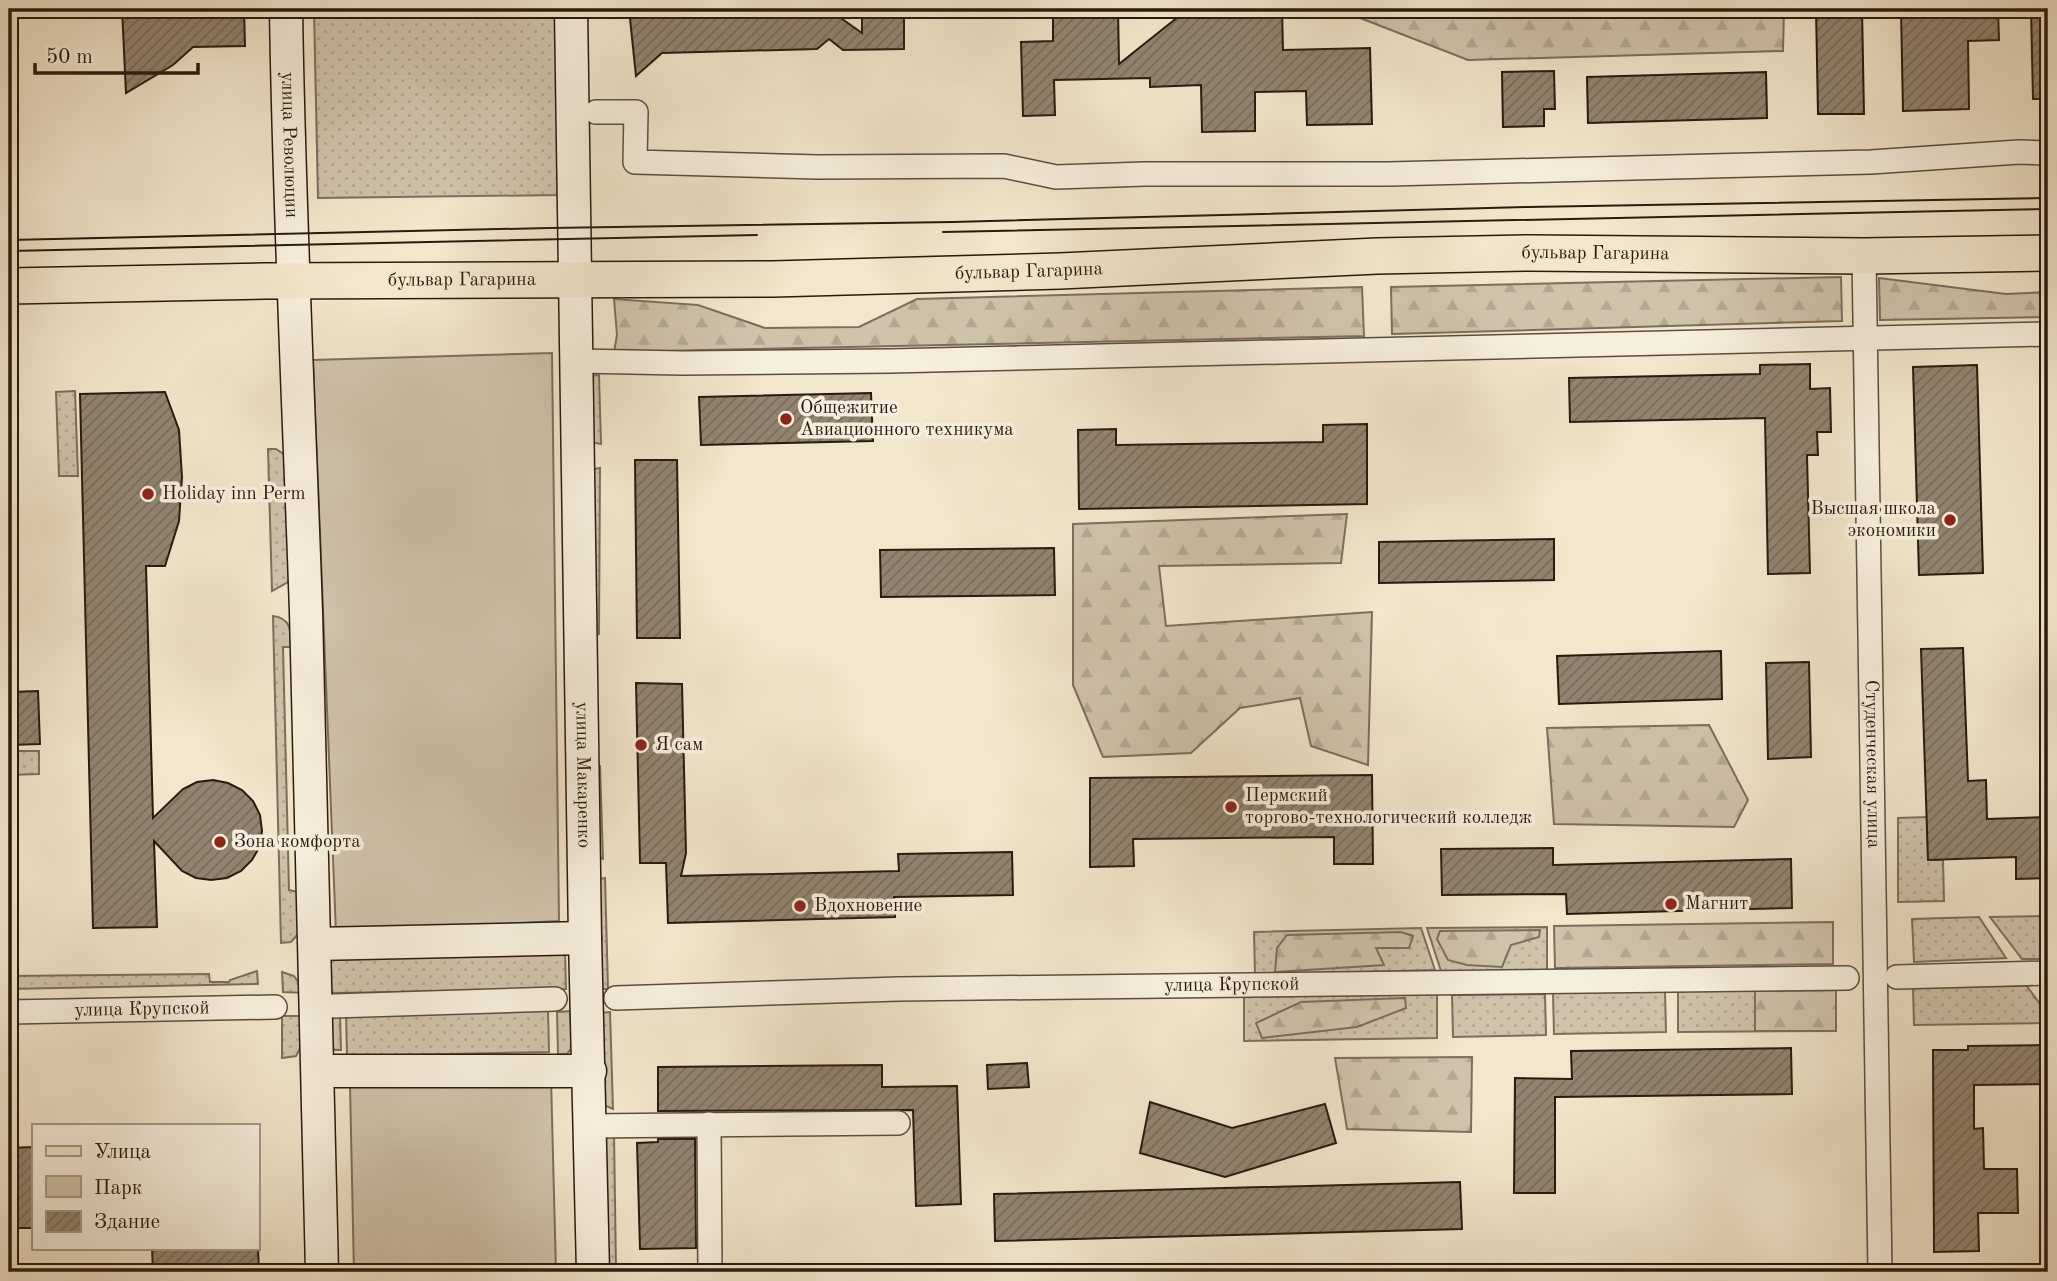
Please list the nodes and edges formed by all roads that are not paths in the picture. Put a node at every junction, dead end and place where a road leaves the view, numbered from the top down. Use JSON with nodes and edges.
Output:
{"nodes":[{"id":1,"x":286,"y":9,"type":"edge"},
{"id":2,"x":571,"y":9,"type":"edge"},
{"id":3,"x":596,"y":112,"type":"dead end"},
{"id":4,"x":2048,"y":153,"type":"edge"},
{"id":5,"x":2048,"y":253,"type":"edge"},
{"id":6,"x":1864,"y":256,"type":"junction"},
{"id":7,"x":574,"y":279,"type":"junction"},
{"id":8,"x":293,"y":282,"type":"junction"},
{"id":9,"x":9,"y":286,"type":"edge"},
{"id":10,"x":2048,"y":334,"type":"edge"},
{"id":11,"x":1865,"y":338,"type":"junction"},
{"id":12,"x":577,"y":361,"type":"junction"},
{"id":13,"x":586,"y":938,"type":"junction"},
{"id":14,"x":315,"y":944,"type":"junction"},
{"id":15,"x":2048,"y":973,"type":"edge"},
{"id":16,"x":1897,"y":977,"type":"dead end"},
{"id":17,"x":1847,"y":978,"type":"dead end"},
{"id":18,"x":616,"y":998,"type":"dead end"},
{"id":19,"x":555,"y":999,"type":"dead end"},
{"id":20,"x":333,"y":1006,"type":"dead end"},
{"id":21,"x":275,"y":1007,"type":"dead end"},
{"id":22,"x":9,"y":1012,"type":"edge"},
{"id":23,"x":319,"y":1071,"type":"junction"},
{"id":24,"x":590,"y":1071,"type":"junction"},
{"id":25,"x":898,"y":1123,"type":"dead end"},
{"id":26,"x":709,"y":1124,"type":"junction"},
{"id":27,"x":590,"y":1126,"type":"junction"},
{"id":28,"x":322,"y":1272,"type":"edge"},
{"id":29,"x":593,"y":1272,"type":"edge"},
{"id":30,"x":710,"y":1272,"type":"edge"},
{"id":31,"x":1880,"y":1272,"type":"edge"}],
"edges":[{"from":1,"to":8,"type":"main road","name":"улица Революции"},
{"from":2,"to":7,"type":"main road"},
{"from":3,"to":4,"type":"street"},
{"from":5,"to":6,"type":"main road","name":"бульвар Гагарина"},
{"from":6,"to":7,"type":"main road","name":"бульвар Гагарина"},
{"from":6,"to":11,"type":"street","name":"Студенческая улица"},
{"from":7,"to":8,"type":"main road","name":"бульвар Гагарина"},
{"from":7,"to":12,"type":"main road","name":"улица Макаренко"},
{"from":8,"to":9,"type":"main road","name":"бульвар Гагарина"},
{"from":8,"to":14,"type":"main road"},
{"from":10,"to":11,"type":"street"},
{"from":11,"to":12,"type":"street"},
{"from":11,"to":31,"type":"street","name":"Студенческая улица"},
{"from":12,"to":13,"type":"main road","name":"улица Макаренко"},
{"from":13,"to":14,"type":"main road"},
{"from":13,"to":24,"type":"main road","name":"улица Макаренко"},
{"from":14,"to":23,"type":"main road"},
{"from":15,"to":16,"type":"street"},
{"from":17,"to":18,"type":"street","name":"улица Крупской"},
{"from":19,"to":20,"type":"street"},
{"from":21,"to":22,"type":"street","name":"улица Крупской"},
{"from":23,"to":24,"type":"main road"},
{"from":23,"to":28,"type":"main road"},
{"from":24,"to":27,"type":"main road","name":"улица Макаренко"},
{"from":25,"to":26,"type":"street"},
{"from":26,"to":27,"type":"street"},
{"from":26,"to":30,"type":"street"},
{"from":27,"to":29,"type":"main road","name":"улица Макаренко"}]}
